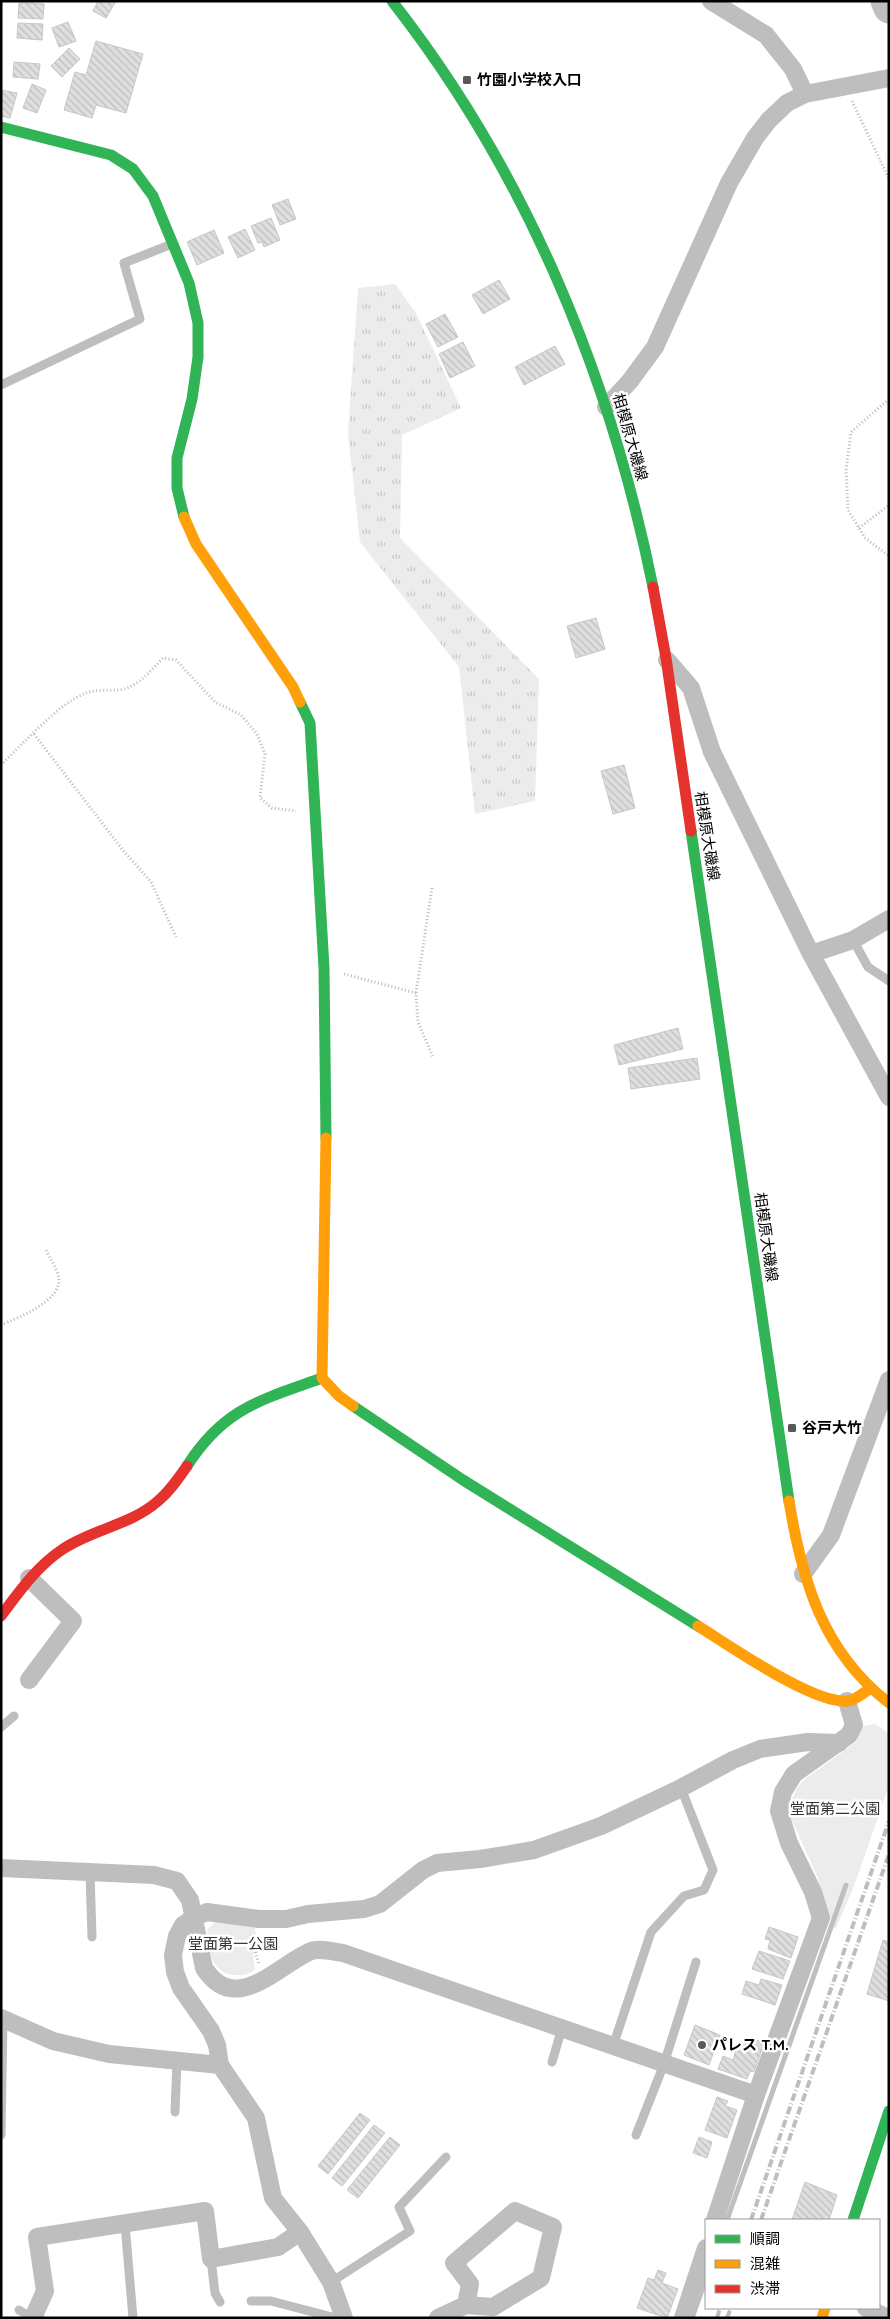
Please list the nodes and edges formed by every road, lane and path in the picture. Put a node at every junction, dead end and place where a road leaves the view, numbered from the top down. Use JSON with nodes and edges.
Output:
{"nodes":[{"id":1,"x":392,"y":1,"type":"edge"},
{"id":2,"x":711,"y":1,"type":"edge"},
{"id":3,"x":889,"y":78,"type":"edge"},
{"id":4,"x":845,"y":88,"type":"junction"},
{"id":5,"x":805,"y":94,"type":"junction"},
{"id":6,"x":1,"y":127,"type":"edge"},
{"id":7,"x":889,"y":179,"type":"edge"},
{"id":8,"x":172,"y":244,"type":"junction"},
{"id":9,"x":1,"y":385,"type":"edge"},
{"id":10,"x":889,"y":399,"type":"edge"},
{"id":11,"x":606,"y":407,"type":"junction"},
{"id":12,"x":889,"y":505,"type":"edge"},
{"id":13,"x":859,"y":528,"type":"junction"},
{"id":14,"x":889,"y":556,"type":"edge"},
{"id":15,"x":666,"y":658,"type":"junction"},
{"id":16,"x":34,"y":734,"type":"junction"},
{"id":17,"x":1,"y":765,"type":"edge"},
{"id":18,"x":315,"y":814,"type":"junction"},
{"id":19,"x":432,"y":888,"type":"dead end"},
{"id":20,"x":889,"y":920,"type":"edge"},
{"id":21,"x":176,"y":937,"type":"dead end"},
{"id":22,"x":852,"y":940,"type":"junction"},
{"id":23,"x":811,"y":954,"type":"junction"},
{"id":24,"x":324,"y":968,"type":"junction"},
{"id":25,"x":889,"y":981,"type":"edge"},
{"id":26,"x":416,"y":993,"type":"junction"},
{"id":27,"x":433,"y":1057,"type":"dead end"},
{"id":28,"x":889,"y":1097,"type":"edge"},
{"id":29,"x":46,"y":1250,"type":"dead end"},
{"id":30,"x":1,"y":1326,"type":"edge"},
{"id":31,"x":322,"y":1378,"type":"junction"},
{"id":32,"x":889,"y":1380,"type":"edge"},
{"id":33,"x":803,"y":1574,"type":"junction"},
{"id":34,"x":29,"y":1578,"type":"junction"},
{"id":35,"x":1,"y":1616,"type":"edge"},
{"id":36,"x":39,"y":1673,"type":"dead end"},
{"id":37,"x":871,"y":1688,"type":"junction"},
{"id":38,"x":847,"y":1701,"type":"junction"},
{"id":39,"x":887,"y":1702,"type":"edge"},
{"id":40,"x":14,"y":1716,"type":"dead end"},
{"id":41,"x":1,"y":1728,"type":"edge"},
{"id":42,"x":838,"y":1742,"type":"junction"},
{"id":43,"x":681,"y":1788,"type":"junction"},
{"id":44,"x":1,"y":1868,"type":"edge"},
{"id":45,"x":90,"y":1873,"type":"junction"},
{"id":46,"x":195,"y":1917,"type":"junction"},
{"id":47,"x":244,"y":1934,"type":"dead end"},
{"id":48,"x":92,"y":1937,"type":"dead end"},
{"id":49,"x":696,"y":1962,"type":"dead end"},
{"id":50,"x":258,"y":1964,"type":"dead end"},
{"id":51,"x":2,"y":2019,"type":"edge"},
{"id":52,"x":562,"y":2028,"type":"junction"},
{"id":53,"x":613,"y":2046,"type":"junction"},
{"id":54,"x":177,"y":2060,"type":"junction"},
{"id":55,"x":552,"y":2062,"type":"dead end"},
{"id":56,"x":220,"y":2064,"type":"junction"},
{"id":57,"x":664,"y":2064,"type":"junction"},
{"id":58,"x":756,"y":2095,"type":"junction"},
{"id":59,"x":889,"y":2111,"type":"edge"},
{"id":60,"x":175,"y":2112,"type":"dead end"},
{"id":61,"x":1,"y":2135,"type":"edge"},
{"id":62,"x":636,"y":2135,"type":"dead end"},
{"id":63,"x":446,"y":2157,"type":"dead end"},
{"id":64,"x":715,"y":2219,"type":"edge"},
{"id":65,"x":853,"y":2219,"type":"edge"},
{"id":66,"x":125,"y":2224,"type":"junction"},
{"id":67,"x":300,"y":2232,"type":"junction"},
{"id":68,"x":705,"y":2251,"type":"edge"},
{"id":69,"x":211,"y":2259,"type":"junction"},
{"id":70,"x":332,"y":2282,"type":"junction"},
{"id":71,"x":251,"y":2301,"type":"dead end"},
{"id":72,"x":220,"y":2302,"type":"dead end"},
{"id":73,"x":466,"y":2305,"type":"junction"},
{"id":74,"x":869,"y":2309,"type":"edge"},
{"id":75,"x":28,"y":2315,"type":"edge"},
{"id":76,"x":887,"y":2316,"type":"edge"},
{"id":77,"x":133,"y":2318,"type":"edge"},
{"id":78,"x":336,"y":2318,"type":"edge"},
{"id":79,"x":344,"y":2318,"type":"edge"},
{"id":80,"x":438,"y":2318,"type":"edge"},
{"id":81,"x":683,"y":2318,"type":"edge"}],
"edges":[{"from":1,"to":11,"type":"street","name":"相模原大磯線"},
{"from":2,"to":5,"type":"street"},
{"from":3,"to":4,"type":"street"},
{"from":4,"to":5,"type":"street"},
{"from":4,"to":7,"type":"path"},
{"from":5,"to":11,"type":"street"},
{"from":6,"to":8,"type":"street"},
{"from":8,"to":9,"type":"lane"},
{"from":8,"to":18,"type":"street"},
{"from":10,"to":13,"type":"path"},
{"from":11,"to":15,"type":"street","name":"相模原大磯線"},
{"from":12,"to":13,"type":"path"},
{"from":13,"to":14,"type":"path"},
{"from":15,"to":23,"type":"street"},
{"from":15,"to":33,"type":"street","name":"相模原大磯線"},
{"from":16,"to":17,"type":"path"},
{"from":16,"to":18,"type":"path"},
{"from":16,"to":21,"type":"path"},
{"from":18,"to":24,"type":"street"},
{"from":19,"to":26,"type":"path"},
{"from":20,"to":22,"type":"street"},
{"from":22,"to":23,"type":"street"},
{"from":22,"to":25,"type":"lane"},
{"from":23,"to":28,"type":"street"},
{"from":24,"to":26,"type":"path"},
{"from":24,"to":31,"type":"street"},
{"from":26,"to":27,"type":"path"},
{"from":29,"to":30,"type":"path"},
{"from":31,"to":34,"type":"street"},
{"from":31,"to":38,"type":"street"},
{"from":32,"to":33,"type":"street"},
{"from":33,"to":37,"type":"street","name":"相模原大磯線"},
{"from":34,"to":35,"type":"street"},
{"from":34,"to":36,"type":"street"},
{"from":37,"to":38,"type":"street"},
{"from":37,"to":39,"type":"street","name":"相模原大磯線"},
{"from":38,"to":42,"type":"street"},
{"from":40,"to":41,"type":"lane"},
{"from":42,"to":43,"type":"street"},
{"from":42,"to":58,"type":"street"},
{"from":43,"to":46,"type":"street"},
{"from":43,"to":53,"type":"lane"},
{"from":44,"to":45,"type":"street"},
{"from":45,"to":46,"type":"street"},
{"from":45,"to":48,"type":"lane"},
{"from":46,"to":52,"type":"street"},
{"from":46,"to":56,"type":"street"},
{"from":47,"to":50,"type":"path"},
{"from":49,"to":57,"type":"lane"},
{"from":51,"to":54,"type":"street"},
{"from":51,"to":61,"type":"lane"},
{"from":52,"to":53,"type":"street"},
{"from":52,"to":55,"type":"lane"},
{"from":53,"to":57,"type":"street"},
{"from":54,"to":56,"type":"street"},
{"from":54,"to":60,"type":"lane"},
{"from":56,"to":67,"type":"street"},
{"from":57,"to":58,"type":"street"},
{"from":57,"to":62,"type":"lane"},
{"from":58,"to":64,"type":"street"},
{"from":59,"to":65,"type":"street"},
{"from":63,"to":70,"type":"lane"},
{"from":66,"to":69,"type":"street"},
{"from":66,"to":75,"type":"street"},
{"from":66,"to":77,"type":"lane"},
{"from":67,"to":69,"type":"street"},
{"from":67,"to":70,"type":"street"},
{"from":68,"to":81,"type":"street"},
{"from":69,"to":72,"type":"lane"},
{"from":70,"to":79,"type":"street"},
{"from":71,"to":78,"type":"lane"},
{"from":73,"to":73,"type":"street"},
{"from":73,"to":80,"type":"street"},
{"from":74,"to":76,"type":"street"}]}
